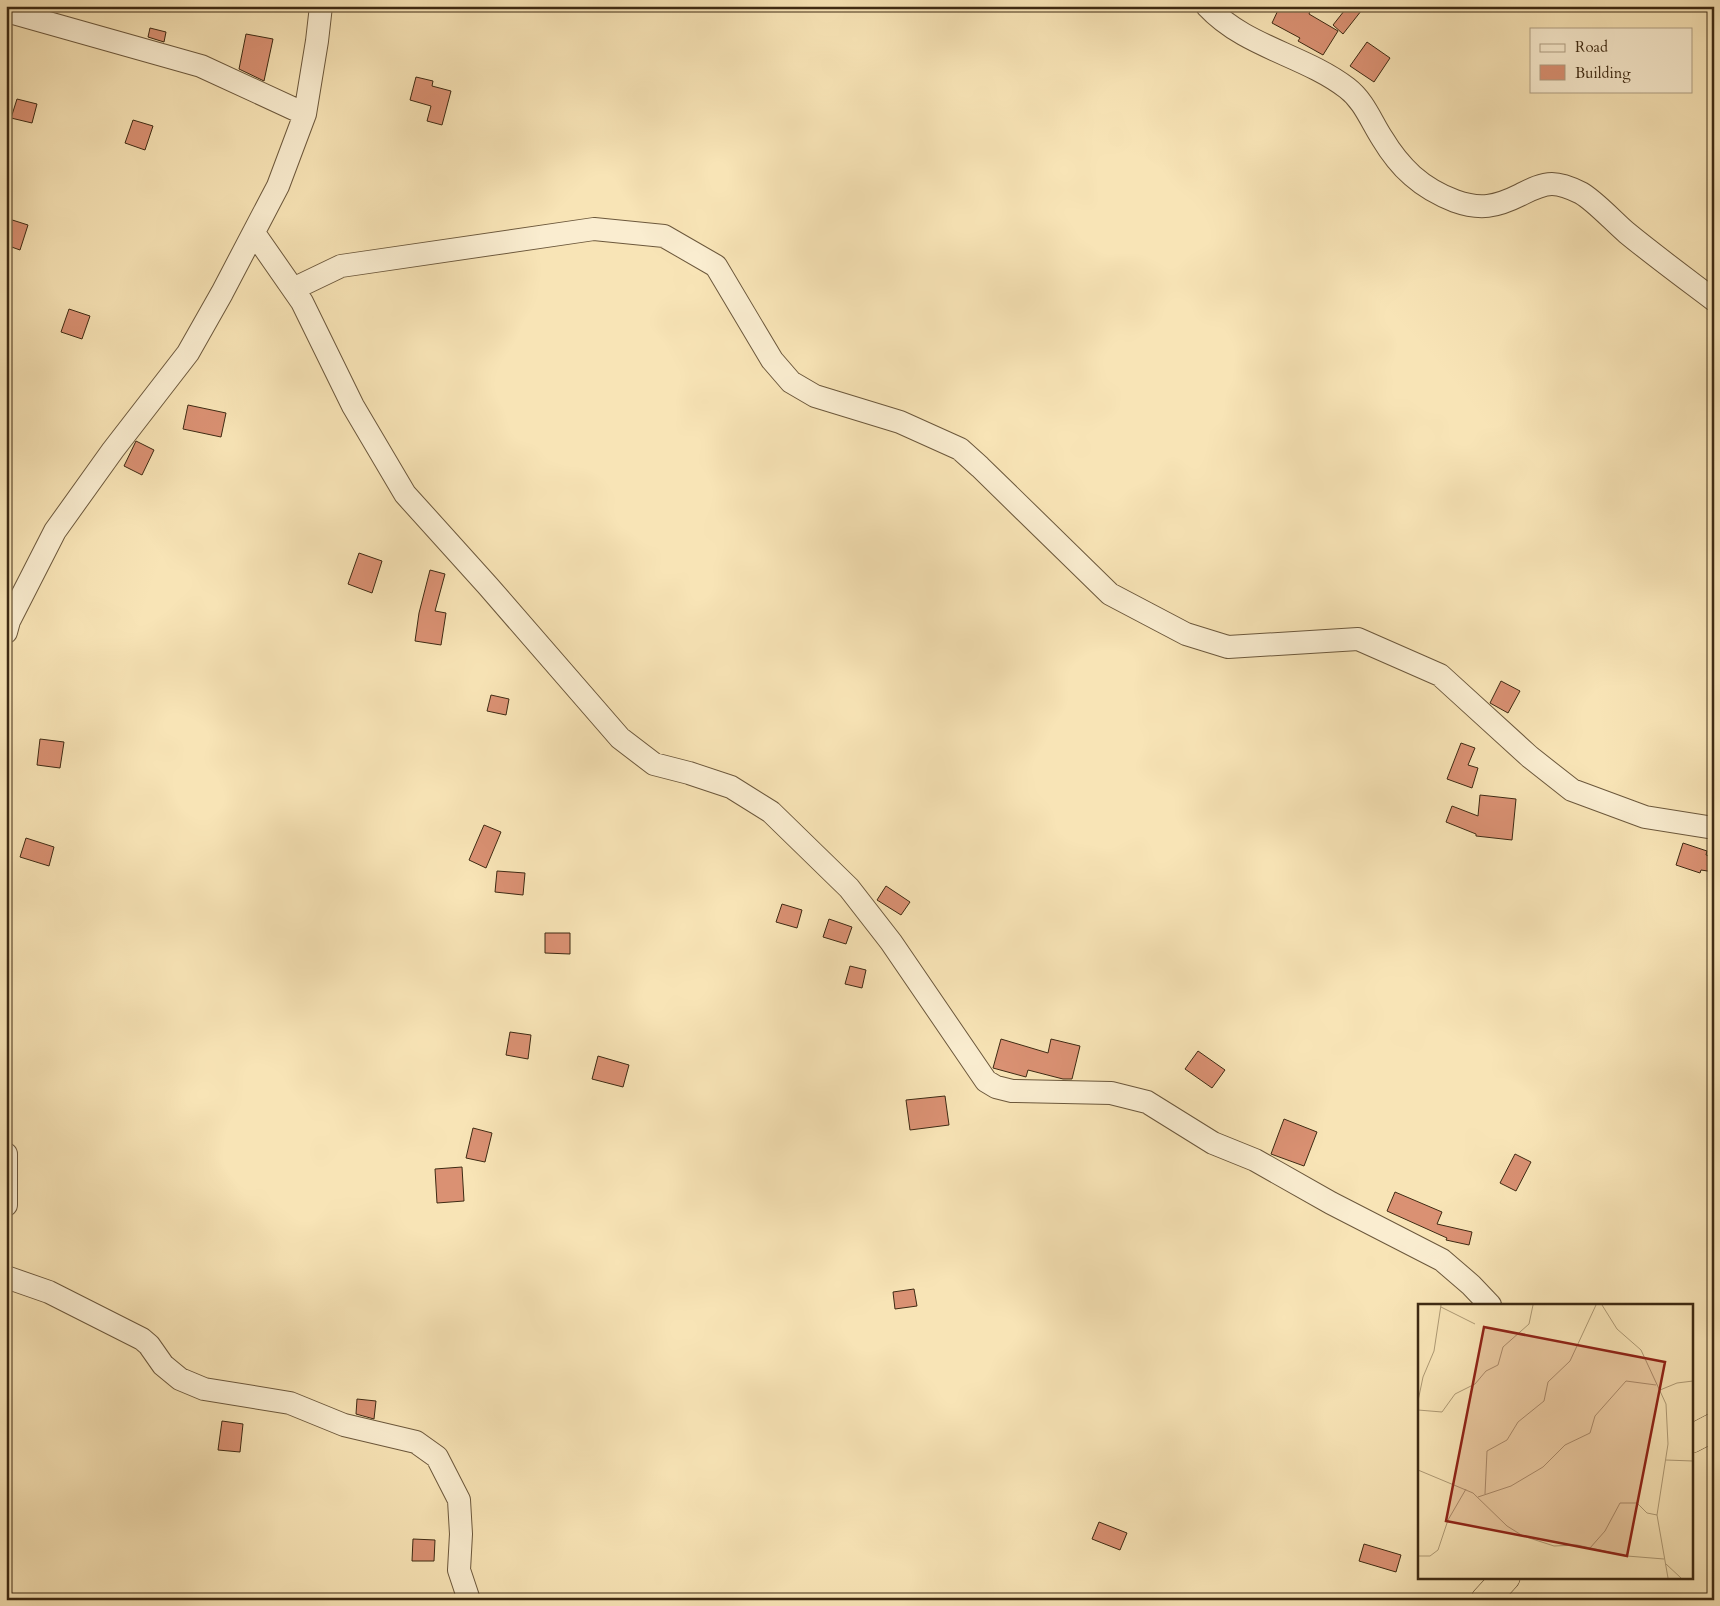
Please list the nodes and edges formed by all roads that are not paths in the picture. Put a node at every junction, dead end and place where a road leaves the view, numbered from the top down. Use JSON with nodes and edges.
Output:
{"nodes":[{"id":1,"x":321,"y":6,"type":"edge"},
{"id":2,"x":1207,"y":6,"type":"edge"},
{"id":3,"x":6,"y":11,"type":"edge"},
{"id":4,"x":305,"y":114,"type":"junction"},
{"id":5,"x":254,"y":233,"type":"junction"},
{"id":6,"x":293,"y":289,"type":"junction"},
{"id":7,"x":1714,"y":300,"type":"edge"},
{"id":8,"x":6,"y":632,"type":"edge"},
{"id":9,"x":1714,"y":828,"type":"edge"},
{"id":10,"x":6,"y":1154,"type":"edge"},
{"id":11,"x":6,"y":1205,"type":"edge"},
{"id":12,"x":6,"y":1277,"type":"edge"},
{"id":13,"x":1489,"y":1304,"type":"edge"},
{"id":14,"x":1714,"y":1427,"type":"edge"},
{"id":15,"x":1692,"y":1438,"type":"edge"},
{"id":16,"x":1505,"y":1578,"type":"edge"},
{"id":17,"x":469,"y":1600,"type":"edge"},
{"id":18,"x":1485,"y":1600,"type":"edge"}],
"edges":[{"from":1,"to":4,"type":"street"},
{"from":2,"to":7,"type":"street"},
{"from":3,"to":4,"type":"street"},
{"from":4,"to":5,"type":"street"},
{"from":5,"to":6,"type":"street"},
{"from":5,"to":8,"type":"street"},
{"from":6,"to":9,"type":"street"},
{"from":6,"to":13,"type":"street"},
{"from":10,"to":11,"type":"street"},
{"from":12,"to":17,"type":"street"},
{"from":14,"to":15,"type":"highway"},
{"from":16,"to":18,"type":"highway"}]}
